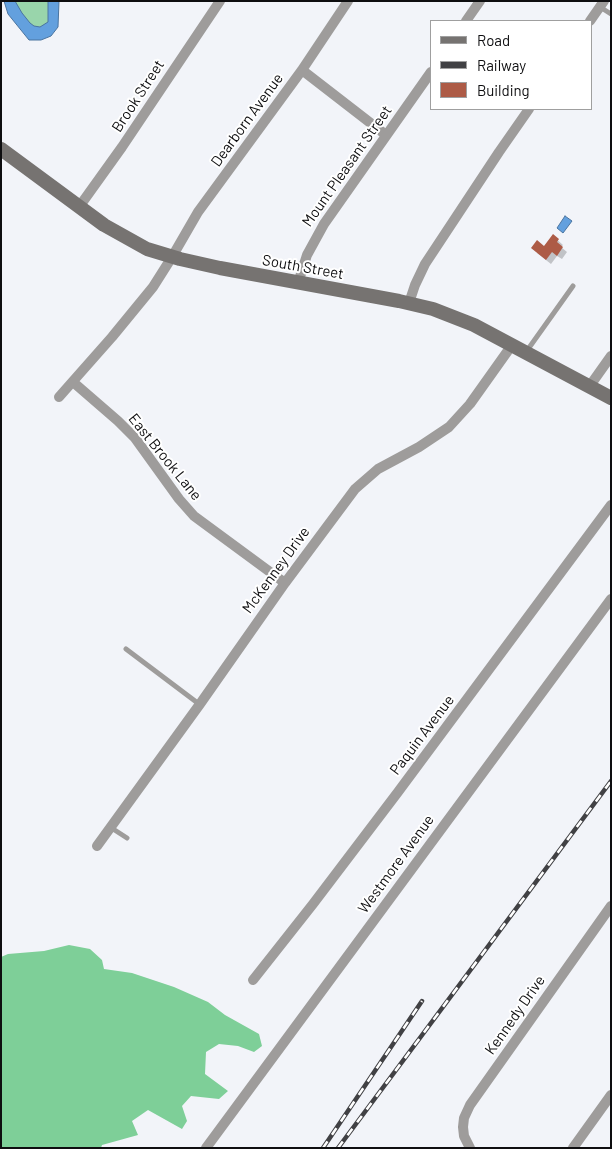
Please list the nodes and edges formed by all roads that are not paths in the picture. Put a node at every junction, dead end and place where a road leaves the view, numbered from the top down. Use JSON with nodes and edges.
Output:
{"nodes":[{"id":1,"x":220,"y":1,"type":"edge"},
{"id":2,"x":348,"y":1,"type":"edge"},
{"id":3,"x":480,"y":1,"type":"edge"},
{"id":4,"x":602,"y":4,"type":"edge"},
{"id":5,"x":611,"y":14,"type":"edge"},
{"id":6,"x":467,"y":20,"type":"edge"},
{"id":7,"x":591,"y":20,"type":"edge"},
{"id":8,"x":302,"y":70,"type":"junction"},
{"id":9,"x":430,"y":73,"type":"edge"},
{"id":10,"x":528,"y":110,"type":"edge"},
{"id":11,"x":386,"y":135,"type":"junction"},
{"id":12,"x":1,"y":149,"type":"edge"},
{"id":13,"x":78,"y":207,"type":"junction"},
{"id":14,"x":172,"y":257,"type":"junction"},
{"id":15,"x":298,"y":283,"type":"junction"},
{"id":16,"x":573,"y":286,"type":"dead end"},
{"id":17,"x":409,"y":303,"type":"junction"},
{"id":18,"x":512,"y":345,"type":"junction"},
{"id":19,"x":526,"y":353,"type":"junction"},
{"id":20,"x":611,"y":356,"type":"edge"},
{"id":21,"x":72,"y":382,"type":"junction"},
{"id":22,"x":589,"y":387,"type":"junction"},
{"id":23,"x":58,"y":397,"type":"dead end"},
{"id":24,"x":611,"y":398,"type":"edge"},
{"id":25,"x":611,"y":505,"type":"edge"},
{"id":26,"x":285,"y":583,"type":"junction"},
{"id":27,"x":611,"y":599,"type":"edge"},
{"id":28,"x":126,"y":649,"type":"dead end"},
{"id":29,"x":200,"y":704,"type":"junction"},
{"id":30,"x":110,"y":827,"type":"junction"},
{"id":31,"x":127,"y":838,"type":"dead end"},
{"id":32,"x":97,"y":846,"type":"dead end"},
{"id":33,"x":611,"y":906,"type":"edge"},
{"id":34,"x":258,"y":978,"type":"dead end"},
{"id":35,"x":611,"y":1095,"type":"edge"},
{"id":36,"x":206,"y":1148,"type":"edge"},
{"id":37,"x":470,"y":1148,"type":"edge"},
{"id":38,"x":573,"y":1148,"type":"edge"}],
"edges":[{"from":1,"to":13,"type":"street","name":"Brook Street"},
{"from":2,"to":8,"type":"street","name":"Dearborn Avenue"},
{"from":3,"to":6,"type":"street"},
{"from":4,"to":5,"type":"lane"},
{"from":4,"to":7,"type":"street"},
{"from":8,"to":11,"type":"street"},
{"from":8,"to":14,"type":"street","name":"Dearborn Avenue"},
{"from":9,"to":11,"type":"street","name":"Mount Pleasant Street"},
{"from":10,"to":17,"type":"street"},
{"from":11,"to":15,"type":"street","name":"Mount Pleasant Street"},
{"from":12,"to":13,"type":"street","name":"South Street"},
{"from":13,"to":14,"type":"street","name":"South Street"},
{"from":14,"to":15,"type":"street","name":"South Street"},
{"from":14,"to":21,"type":"street","name":"Dearborn Avenue"},
{"from":15,"to":17,"type":"street","name":"South Street"},
{"from":16,"to":19,"type":"lane"},
{"from":17,"to":18,"type":"street","name":"South Street"},
{"from":18,"to":19,"type":"street","name":"South Street"},
{"from":18,"to":26,"type":"street","name":"McKenney Drive"},
{"from":19,"to":22,"type":"street","name":"South Street"},
{"from":20,"to":22,"type":"street"},
{"from":21,"to":23,"type":"street","name":"Dearborn Avenue"},
{"from":21,"to":26,"type":"street","name":"East Brook Lane"},
{"from":22,"to":24,"type":"street","name":"South Street"},
{"from":25,"to":34,"type":"street","name":"Paquin Avenue"},
{"from":26,"to":29,"type":"street","name":"McKenney Drive"},
{"from":27,"to":36,"type":"street","name":"Westmore Avenue"},
{"from":28,"to":29,"type":"lane"},
{"from":29,"to":30,"type":"street","name":"McKenney Drive"},
{"from":30,"to":31,"type":"lane"},
{"from":30,"to":32,"type":"street","name":"McKenney Drive"},
{"from":33,"to":37,"type":"street","name":"Kennedy Drive"},
{"from":35,"to":38,"type":"street"}]}
